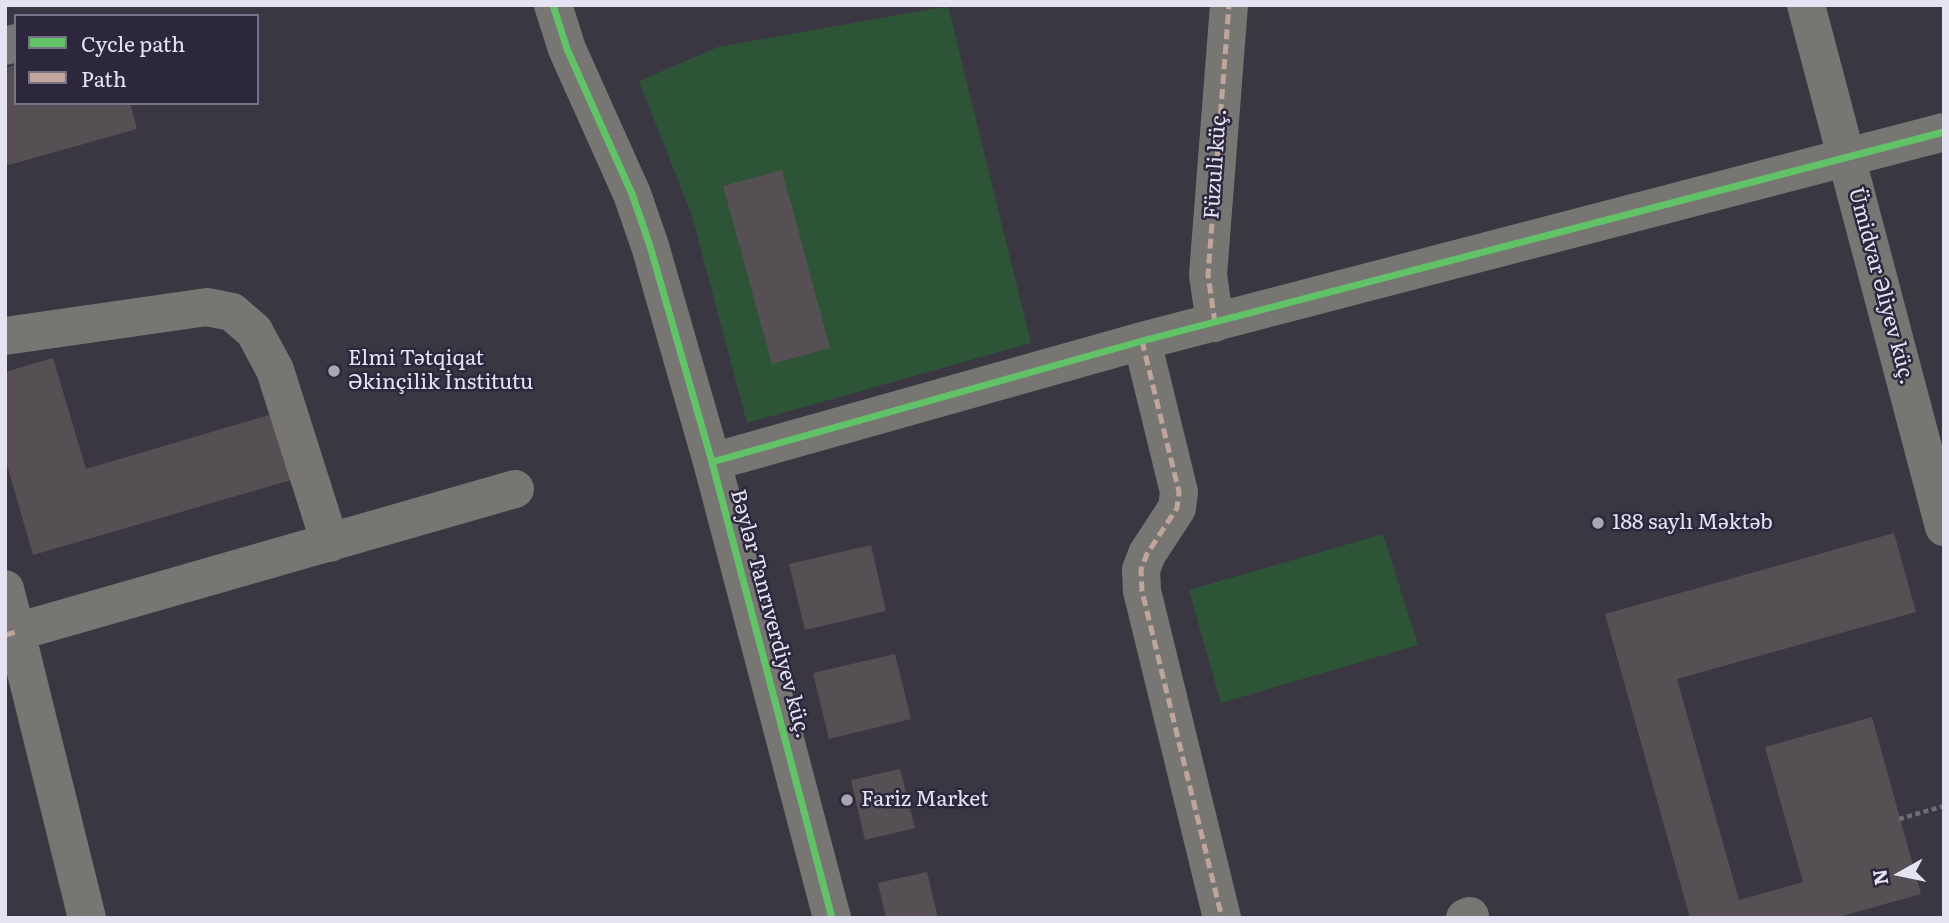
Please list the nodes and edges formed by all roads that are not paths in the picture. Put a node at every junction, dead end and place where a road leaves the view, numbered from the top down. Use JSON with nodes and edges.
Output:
{"nodes":[{"id":1,"x":553,"y":5,"type":"edge"},
{"id":2,"x":1228,"y":5,"type":"edge"},
{"id":3,"x":1806,"y":5,"type":"edge"},
{"id":4,"x":1944,"y":132,"type":"edge"},
{"id":5,"x":1846,"y":157,"type":"junction"},
{"id":6,"x":1214,"y":323,"type":"junction"},
{"id":7,"x":5,"y":336,"type":"edge"},
{"id":8,"x":1142,"y":341,"type":"junction"},
{"id":9,"x":712,"y":462,"type":"junction"},
{"id":10,"x":515,"y":489,"type":"dead end"},
{"id":11,"x":1944,"y":527,"type":"edge"},
{"id":12,"x":330,"y":543,"type":"junction"},
{"id":13,"x":5,"y":589,"type":"edge"},
{"id":14,"x":16,"y":632,"type":"junction"},
{"id":15,"x":87,"y":918,"type":"edge"},
{"id":16,"x":832,"y":918,"type":"edge"},
{"id":17,"x":1222,"y":918,"type":"edge"}],
"edges":[{"from":1,"to":9,"type":"street","name":"Bəylər Tanrıverdiyev küç."},
{"from":2,"to":6,"type":"street","name":"Füzuli küç."},
{"from":3,"to":5,"type":"street","name":"Ümidvar Əliyev küç."},
{"from":4,"to":5,"type":"street"},
{"from":5,"to":6,"type":"street"},
{"from":5,"to":11,"type":"street","name":"Ümidvar Əliyev küç."},
{"from":6,"to":8,"type":"street"},
{"from":7,"to":12,"type":"street"},
{"from":8,"to":9,"type":"street"},
{"from":8,"to":17,"type":"street"},
{"from":9,"to":16,"type":"street","name":"Bəylər Tanrıverdiyev küç."},
{"from":10,"to":12,"type":"street"},
{"from":12,"to":14,"type":"street"},
{"from":13,"to":14,"type":"street"},
{"from":14,"to":15,"type":"street"}]}
